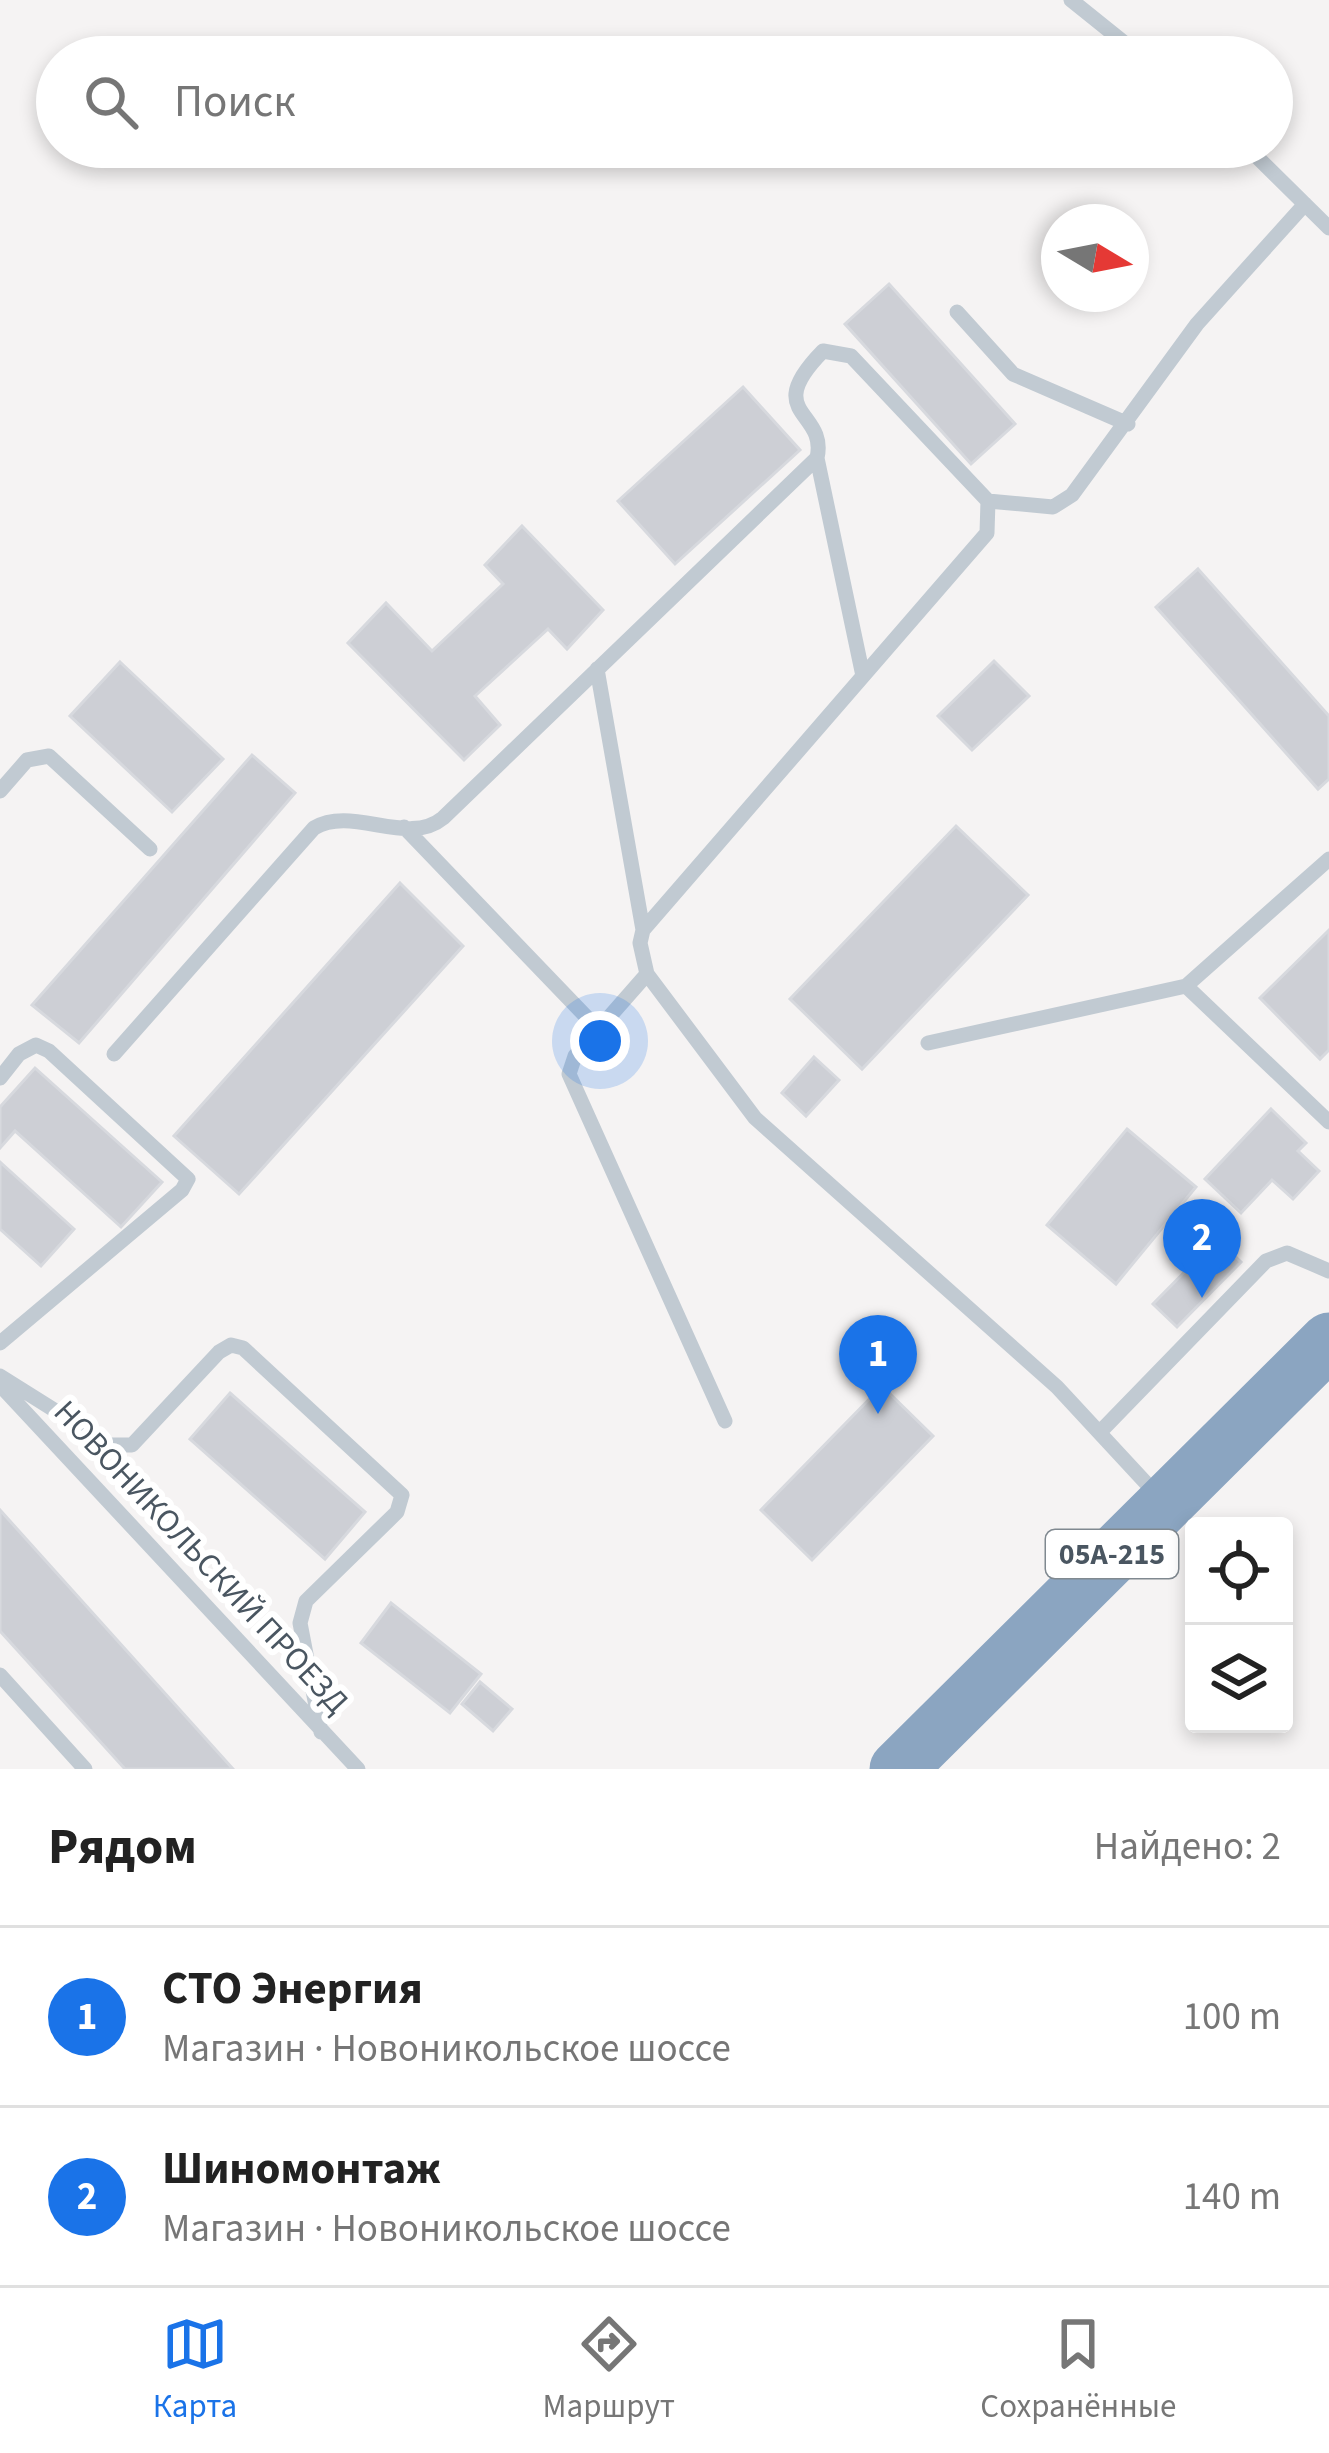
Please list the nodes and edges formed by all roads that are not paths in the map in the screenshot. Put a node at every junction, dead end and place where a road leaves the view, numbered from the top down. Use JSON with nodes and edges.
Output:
{"nodes":[{"id":1,"x":1071,"y":0,"type":"edge"},
{"id":2,"x":1116,"y":36,"type":"edge"},
{"id":3,"x":1268,"y":168,"type":"edge"},
{"id":4,"x":1305,"y":204,"type":"junction"},
{"id":5,"x":1329,"y":228,"type":"edge"},
{"id":6,"x":957,"y":312,"type":"dead end"},
{"id":7,"x":1128,"y":424,"type":"junction"},
{"id":8,"x":817,"y":458,"type":"junction"},
{"id":9,"x":988,"y":501,"type":"junction"},
{"id":10,"x":597,"y":669,"type":"junction"},
{"id":11,"x":863,"y":676,"type":"junction"},
{"id":12,"x":0,"y":791,"type":"edge"},
{"id":13,"x":404,"y":827,"type":"junction"},
{"id":14,"x":150,"y":849,"type":"dead end"},
{"id":15,"x":1329,"y":859,"type":"edge"},
{"id":16,"x":643,"y":930,"type":"junction"},
{"id":17,"x":647,"y":974,"type":"junction"},
{"id":18,"x":1186,"y":986,"type":"junction"},
{"id":19,"x":597,"y":1028,"type":"junction"},
{"id":20,"x":928,"y":1043,"type":"dead end"},
{"id":21,"x":114,"y":1054,"type":"dead end"},
{"id":22,"x":0,"y":1078,"type":"edge"},
{"id":23,"x":1329,"y":1122,"type":"edge"},
{"id":24,"x":1329,"y":1271,"type":"edge"},
{"id":25,"x":1329,"y":1341,"type":"edge"},
{"id":26,"x":0,"y":1343,"type":"edge"},
{"id":27,"x":0,"y":1380,"type":"edge"},
{"id":28,"x":725,"y":1421,"type":"dead end"},
{"id":29,"x":1101,"y":1431,"type":"junction"},
{"id":30,"x":1163,"y":1502,"type":"junction"},
{"id":31,"x":0,"y":1675,"type":"edge"},
{"id":32,"x":321,"y":1732,"type":"junction"},
{"id":33,"x":85,"y":1769,"type":"edge"},
{"id":34,"x":358,"y":1769,"type":"edge"},
{"id":35,"x":898,"y":1769,"type":"edge"}],
"edges":[{"from":1,"to":2,"type":"lane"},
{"from":3,"to":4,"type":"lane"},
{"from":4,"to":5,"type":"lane"},
{"from":4,"to":7,"type":"lane"},
{"from":6,"to":7,"type":"lane"},
{"from":7,"to":9,"type":"lane"},
{"from":8,"to":9,"type":"lane"},
{"from":8,"to":10,"type":"lane"},
{"from":8,"to":11,"type":"lane"},
{"from":9,"to":11,"type":"lane"},
{"from":10,"to":13,"type":"lane"},
{"from":10,"to":16,"type":"lane"},
{"from":11,"to":16,"type":"lane"},
{"from":12,"to":14,"type":"lane"},
{"from":13,"to":19,"type":"lane"},
{"from":13,"to":21,"type":"lane"},
{"from":15,"to":18,"type":"lane"},
{"from":16,"to":17,"type":"lane"},
{"from":17,"to":19,"type":"lane"},
{"from":17,"to":29,"type":"lane"},
{"from":18,"to":20,"type":"lane"},
{"from":18,"to":23,"type":"lane"},
{"from":19,"to":28,"type":"lane"},
{"from":22,"to":26,"type":"lane"},
{"from":24,"to":29,"type":"lane"},
{"from":25,"to":30,"type":"highway","number":"05А-215"},
{"from":27,"to":32,"type":"lane","name":"НОВОНИКОЛЬСКИЙ ПРОЕЗД"},
{"from":27,"to":32,"type":"lane"},
{"from":29,"to":30,"type":"lane"},
{"from":30,"to":35,"type":"highway","number":"05А-215"},
{"from":31,"to":33,"type":"lane"},
{"from":32,"to":34,"type":"lane","name":"НОВОНИКОЛЬСКИЙ ПРОЕЗД"}]}
